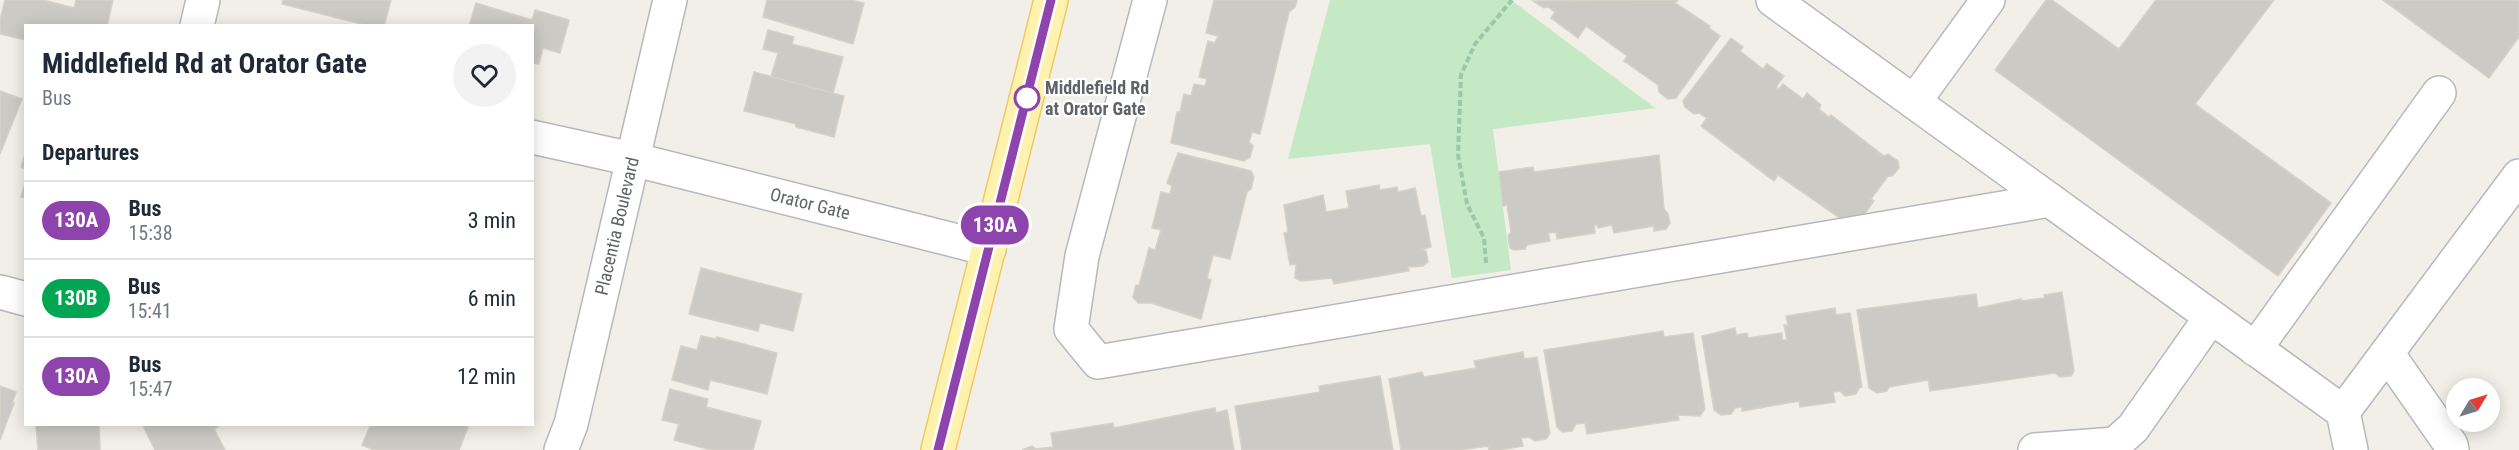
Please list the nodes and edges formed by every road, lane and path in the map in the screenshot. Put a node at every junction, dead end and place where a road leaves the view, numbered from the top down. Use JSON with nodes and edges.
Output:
{"nodes":[{"id":1,"x":203,"y":0,"type":"edge"},
{"id":2,"x":670,"y":0,"type":"edge"},
{"id":3,"x":1051,"y":0,"type":"edge"},
{"id":4,"x":1150,"y":0,"type":"edge"},
{"id":5,"x":1512,"y":0,"type":"edge"},
{"id":6,"x":1773,"y":0,"type":"edge"},
{"id":7,"x":1988,"y":0,"type":"edge"},
{"id":8,"x":197,"y":24,"type":"edge"},
{"id":9,"x":2439,"y":93,"type":"dead end"},
{"id":10,"x":1914,"y":102,"type":"junction"},
{"id":11,"x":534,"y":137,"type":"edge"},
{"id":12,"x":632,"y":159,"type":"junction"},
{"id":13,"x":2519,"y":176,"type":"edge"},
{"id":14,"x":2050,"y":200,"type":"junction"},
{"id":15,"x":989,"y":249,"type":"junction"},
{"id":16,"x":0,"y":292,"type":"edge"},
{"id":17,"x":1489,"y":296,"type":"junction"},
{"id":18,"x":24,"y":298,"type":"edge"},
{"id":19,"x":2211,"y":317,"type":"junction"},
{"id":20,"x":2255,"y":349,"type":"junction"},
{"id":21,"x":2387,"y":353,"type":"junction"},
{"id":22,"x":2343,"y":412,"type":"junction"},
{"id":23,"x":561,"y":450,"type":"edge"},
{"id":24,"x":938,"y":450,"type":"edge"},
{"id":25,"x":2036,"y":450,"type":"edge"},
{"id":26,"x":2351,"y":450,"type":"edge"},
{"id":27,"x":2452,"y":450,"type":"edge"}],
"edges":[{"from":1,"to":8,"type":"street"},
{"from":2,"to":12,"type":"street","name":"Placentia Boulevard"},
{"from":3,"to":15,"type":"main road"},
{"from":4,"to":17,"type":"street"},
{"from":5,"to":17,"type":"path"},
{"from":6,"to":10,"type":"street"},
{"from":7,"to":10,"type":"street"},
{"from":9,"to":20,"type":"street"},
{"from":10,"to":14,"type":"street"},
{"from":11,"to":12,"type":"street","name":"Orator Gate"},
{"from":12,"to":15,"type":"street","name":"Orator Gate"},
{"from":12,"to":23,"type":"street","name":"Placentia Boulevard"},
{"from":13,"to":21,"type":"street"},
{"from":14,"to":17,"type":"street"},
{"from":14,"to":19,"type":"street"},
{"from":15,"to":24,"type":"main road"},
{"from":16,"to":18,"type":"street"},
{"from":19,"to":20,"type":"street"},
{"from":19,"to":25,"type":"street"},
{"from":20,"to":22,"type":"street"},
{"from":21,"to":22,"type":"street"},
{"from":21,"to":27,"type":"street"},
{"from":22,"to":26,"type":"street"}]}
